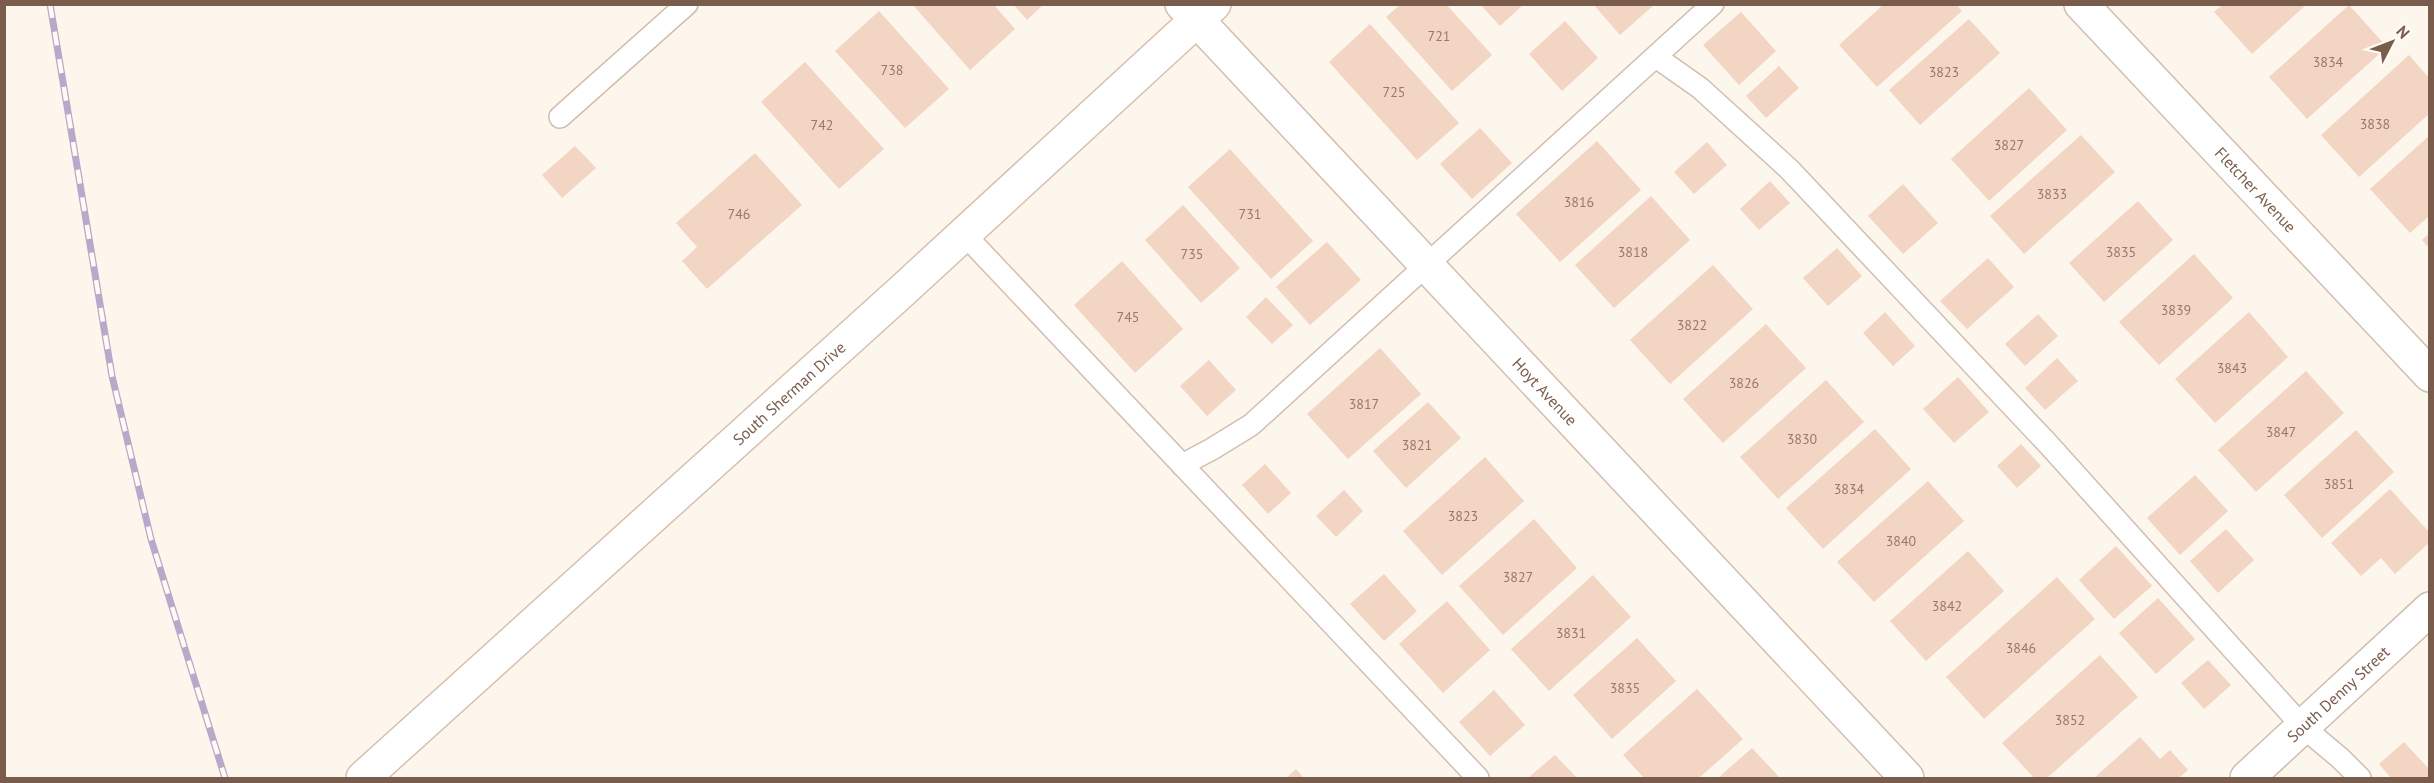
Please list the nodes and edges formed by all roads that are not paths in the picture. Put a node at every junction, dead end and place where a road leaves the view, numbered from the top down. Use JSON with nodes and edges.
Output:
{"nodes":[{"id":1,"x":687,"y":4,"type":"edge"},
{"id":2,"x":1713,"y":4,"type":"edge"},
{"id":3,"x":2081,"y":4,"type":"edge"},
{"id":4,"x":1198,"y":10,"type":"edge"},
{"id":5,"x":1656,"y":57,"type":"junction"},
{"id":6,"x":560,"y":117,"type":"dead end"},
{"id":7,"x":964,"y":234,"type":"junction"},
{"id":8,"x":1426,"y":265,"type":"junction"},
{"id":9,"x":2430,"y":375,"type":"edge"},
{"id":10,"x":1182,"y":465,"type":"junction"},
{"id":11,"x":2430,"y":609,"type":"edge"},
{"id":12,"x":2303,"y":727,"type":"junction"},
{"id":13,"x":363,"y":778,"type":"edge"},
{"id":14,"x":1478,"y":778,"type":"edge"},
{"id":15,"x":1907,"y":778,"type":"edge"},
{"id":16,"x":2247,"y":778,"type":"edge"},
{"id":17,"x":2360,"y":778,"type":"edge"}],
"edges":[{"from":1,"to":6,"type":"lane"},
{"from":2,"to":5,"type":"lane"},
{"from":3,"to":9,"type":"street","name":"Fletcher Avenue"},
{"from":4,"to":7,"type":"street","name":"South Sherman Drive"},
{"from":4,"to":8,"type":"street","name":"Hoyt Avenue"},
{"from":5,"to":8,"type":"lane"},
{"from":5,"to":12,"type":"lane"},
{"from":7,"to":10,"type":"lane"},
{"from":7,"to":13,"type":"street","name":"South Sherman Drive"},
{"from":8,"to":10,"type":"lane"},
{"from":8,"to":15,"type":"street","name":"Hoyt Avenue"},
{"from":10,"to":14,"type":"lane"},
{"from":11,"to":12,"type":"street","name":"South Denny Street"},
{"from":12,"to":16,"type":"street","name":"South Denny Street"},
{"from":12,"to":17,"type":"lane"}]}
